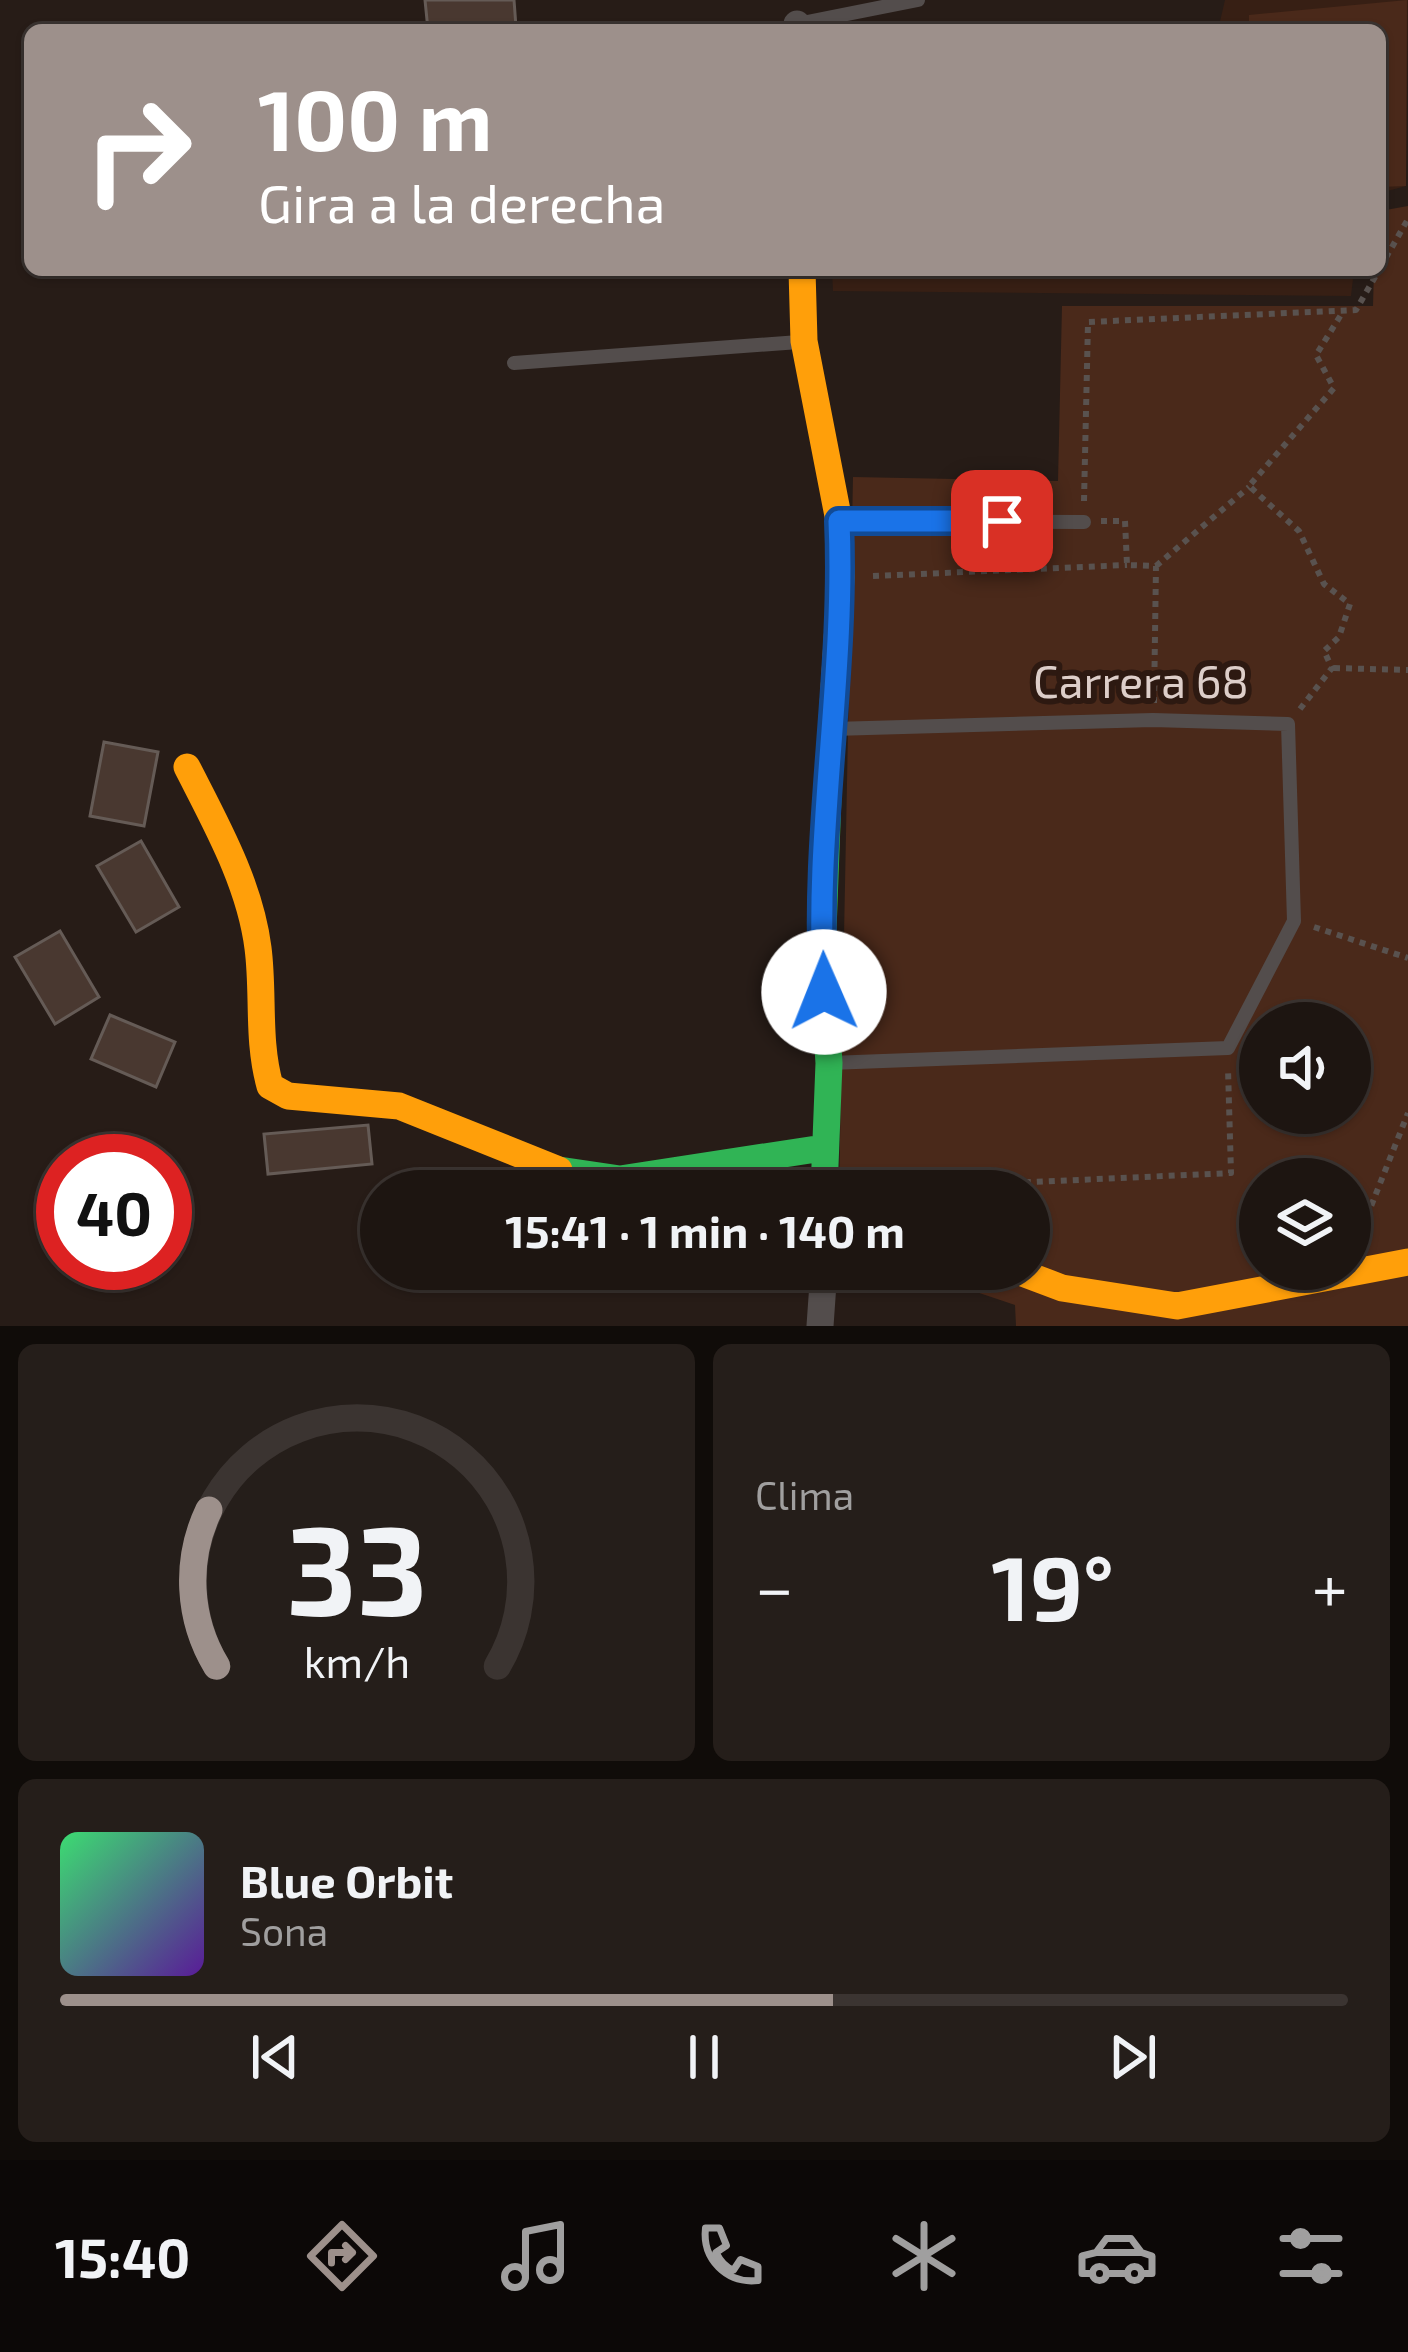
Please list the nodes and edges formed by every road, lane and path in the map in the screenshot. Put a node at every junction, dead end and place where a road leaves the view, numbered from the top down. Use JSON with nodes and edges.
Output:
{"nodes":[{"id":1,"x":918,"y":0,"type":"edge"},
{"id":2,"x":813,"y":24,"type":"edge"},
{"id":3,"x":1408,"y":219,"type":"edge"},
{"id":4,"x":1386,"y":257,"type":"edge"},
{"id":5,"x":802,"y":276,"type":"edge"},
{"id":6,"x":1375,"y":276,"type":"edge"},
{"id":7,"x":1344,"y":310,"type":"junction"},
{"id":8,"x":804,"y":341,"type":"junction"},
{"id":9,"x":514,"y":364,"type":"dead end"},
{"id":10,"x":1249,"y":486,"type":"junction"},
{"id":11,"x":839,"y":521,"type":"junction"},
{"id":12,"x":1084,"y":522,"type":"junction"},
{"id":13,"x":1127,"y":565,"type":"junction"},
{"id":14,"x":1156,"y":566,"type":"junction"},
{"id":15,"x":842,"y":578,"type":"junction"},
{"id":16,"x":1332,"y":668,"type":"junction"},
{"id":17,"x":1408,"y":670,"type":"edge"},
{"id":18,"x":1153,"y":719,"type":"junction"},
{"id":19,"x":1288,"y":724,"type":"junction"},
{"id":20,"x":832,"y":730,"type":"junction"},
{"id":21,"x":187,"y":767,"type":"dead end"},
{"id":22,"x":1294,"y":921,"type":"junction"},
{"id":23,"x":1408,"y":958,"type":"edge"},
{"id":24,"x":1228,"y":1048,"type":"junction"},
{"id":25,"x":829,"y":1064,"type":"junction"},
{"id":26,"x":1408,"y":1113,"type":"edge"},
{"id":27,"x":823,"y":1148,"type":"junction"},
{"id":28,"x":824,"y":1170,"type":"edge"},
{"id":29,"x":1050,"y":1181,"type":"edge"},
{"id":30,"x":1371,"y":1206,"type":"edge"},
{"id":31,"x":1408,"y":1262,"type":"edge"},
{"id":32,"x":1050,"y":1283,"type":"edge"},
{"id":33,"x":823,"y":1290,"type":"edge"},
{"id":34,"x":820,"y":1326,"type":"edge"}],
"edges":[{"from":1,"to":2,"type":"lane"},
{"from":3,"to":4,"type":"path"},
{"from":5,"to":8,"type":"street"},
{"from":6,"to":7,"type":"path"},
{"from":7,"to":10,"type":"path"},
{"from":7,"to":12,"type":"path"},
{"from":8,"to":9,"type":"lane"},
{"from":8,"to":11,"type":"street"},
{"from":10,"to":14,"type":"path"},
{"from":10,"to":16,"type":"path"},
{"from":11,"to":12,"type":"lane"},
{"from":11,"to":15,"type":"street"},
{"from":12,"to":13,"type":"path"},
{"from":13,"to":14,"type":"path"},
{"from":13,"to":15,"type":"path"},
{"from":14,"to":18,"type":"path"},
{"from":15,"to":20,"type":"street"},
{"from":16,"to":17,"type":"path"},
{"from":16,"to":19,"type":"path"},
{"from":18,"to":19,"type":"lane","name":"Carrera 68"},
{"from":18,"to":20,"type":"lane","name":"Carrera 68"},
{"from":19,"to":22,"type":"lane","name":"Carrera 68"},
{"from":20,"to":25,"type":"street"},
{"from":21,"to":27,"type":"street"},
{"from":22,"to":23,"type":"path"},
{"from":22,"to":24,"type":"lane","name":"Carrera 68"},
{"from":24,"to":25,"type":"lane"},
{"from":24,"to":29,"type":"path"},
{"from":25,"to":27,"type":"street"},
{"from":26,"to":30,"type":"path"},
{"from":27,"to":28,"type":"street"},
{"from":31,"to":32,"type":"street"},
{"from":33,"to":34,"type":"street"}]}
